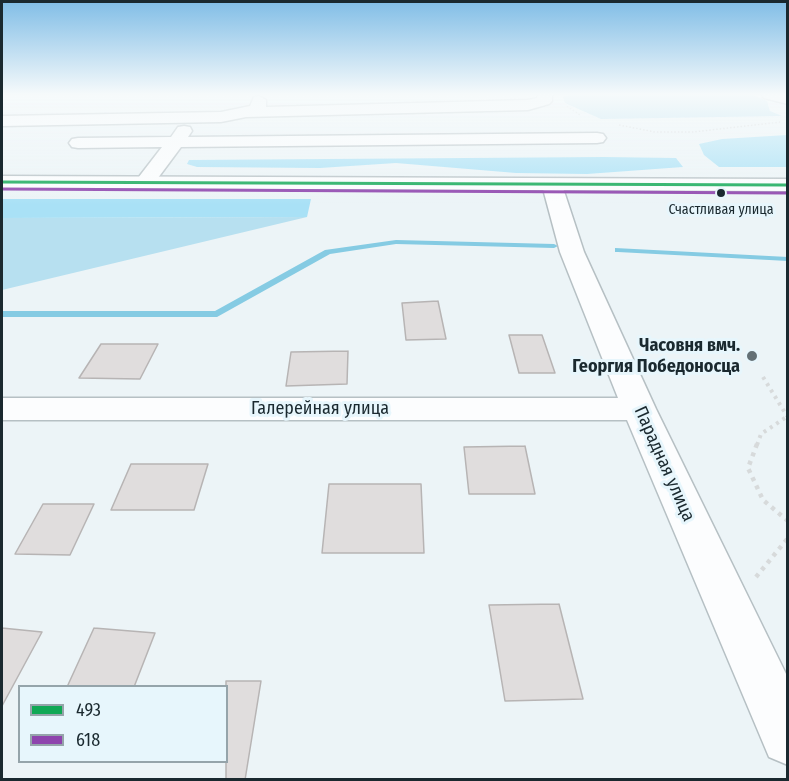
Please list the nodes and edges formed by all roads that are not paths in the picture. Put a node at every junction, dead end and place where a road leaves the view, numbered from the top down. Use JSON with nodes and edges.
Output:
{"nodes":[{"id":1,"x":184,"y":131,"type":"edge"},
{"id":2,"x":597,"y":138,"type":"dead end"},
{"id":3,"x":175,"y":142,"type":"junction"},
{"id":4,"x":78,"y":143,"type":"dead end"},
{"id":5,"x":2,"y":182,"type":"edge"},
{"id":6,"x":145,"y":182,"type":"junction"},
{"id":7,"x":552,"y":185,"type":"junction"},
{"id":8,"x":788,"y":185,"type":"edge"},
{"id":9,"x":2,"y":409,"type":"edge"},
{"id":10,"x":639,"y":409,"type":"junction"},
{"id":11,"x":788,"y":738,"type":"edge"}],
"edges":[{"from":1,"to":3,"type":"street"},
{"from":2,"to":3,"type":"street"},
{"from":3,"to":4,"type":"street"},
{"from":3,"to":6,"type":"street"},
{"from":5,"to":6,"type":"street"},
{"from":6,"to":7,"type":"street"},
{"from":7,"to":8,"type":"street"},
{"from":7,"to":10,"type":"street","name":"Парадная улица"},
{"from":9,"to":10,"type":"street","name":"Галерейная улица"},
{"from":10,"to":11,"type":"street","name":"Парадная улица"}]}
